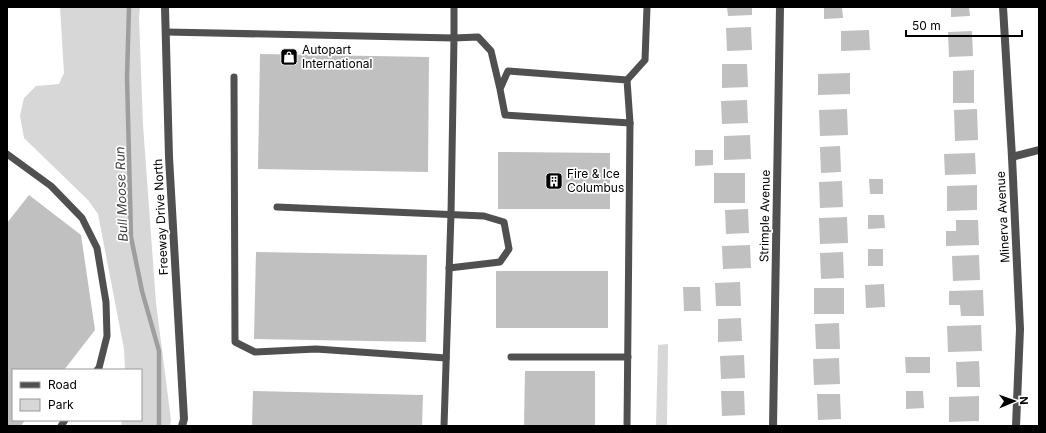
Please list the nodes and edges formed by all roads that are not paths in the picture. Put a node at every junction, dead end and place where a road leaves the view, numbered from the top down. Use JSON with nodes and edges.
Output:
{"nodes":[{"id":1,"x":165,"y":7,"type":"edge"},
{"id":2,"x":454,"y":7,"type":"edge"},
{"id":3,"x":647,"y":7,"type":"edge"},
{"id":4,"x":780,"y":7,"type":"edge"},
{"id":5,"x":1003,"y":7,"type":"edge"},
{"id":6,"x":166,"y":32,"type":"junction"},
{"id":7,"x":454,"y":38,"type":"junction"},
{"id":8,"x":234,"y":77,"type":"dead end"},
{"id":9,"x":627,"y":80,"type":"junction"},
{"id":10,"x":500,"y":89,"type":"junction"},
{"id":11,"x":630,"y":123,"type":"junction"},
{"id":12,"x":1039,"y":150,"type":"edge"},
{"id":13,"x":7,"y":154,"type":"edge"},
{"id":14,"x":1012,"y":157,"type":"junction"},
{"id":15,"x":277,"y":207,"type":"dead end"},
{"id":16,"x":451,"y":214,"type":"junction"},
{"id":17,"x":449,"y":268,"type":"junction"},
{"id":18,"x":510,"y":357,"type":"dead end"},
{"id":19,"x":628,"y":357,"type":"junction"},
{"id":20,"x":446,"y":358,"type":"junction"},
{"id":21,"x":98,"y":369,"type":"edge"},
{"id":22,"x":182,"y":426,"type":"edge"},
{"id":23,"x":444,"y":426,"type":"edge"},
{"id":24,"x":627,"y":426,"type":"edge"},
{"id":25,"x":773,"y":426,"type":"edge"},
{"id":26,"x":1016,"y":426,"type":"edge"}],
"edges":[{"from":1,"to":6,"type":"street","name":"Freeway Drive North"},
{"from":2,"to":7,"type":"lane"},
{"from":3,"to":9,"type":"lane"},
{"from":4,"to":25,"type":"street","name":"Strimple Avenue"},
{"from":5,"to":14,"type":"street","name":"Minerva Avenue"},
{"from":6,"to":7,"type":"lane"},
{"from":6,"to":22,"type":"street","name":"Freeway Drive North"},
{"from":7,"to":10,"type":"lane"},
{"from":7,"to":16,"type":"lane"},
{"from":8,"to":20,"type":"lane"},
{"from":9,"to":10,"type":"lane"},
{"from":9,"to":11,"type":"lane"},
{"from":10,"to":11,"type":"lane"},
{"from":11,"to":19,"type":"lane"},
{"from":12,"to":14,"type":"street"},
{"from":13,"to":21,"type":"lane"},
{"from":14,"to":26,"type":"street","name":"Minerva Avenue"},
{"from":15,"to":16,"type":"lane"},
{"from":16,"to":17,"type":"lane"},
{"from":16,"to":17,"type":"lane"},
{"from":17,"to":20,"type":"lane"},
{"from":18,"to":19,"type":"lane"},
{"from":19,"to":24,"type":"lane"},
{"from":20,"to":23,"type":"lane"}]}
